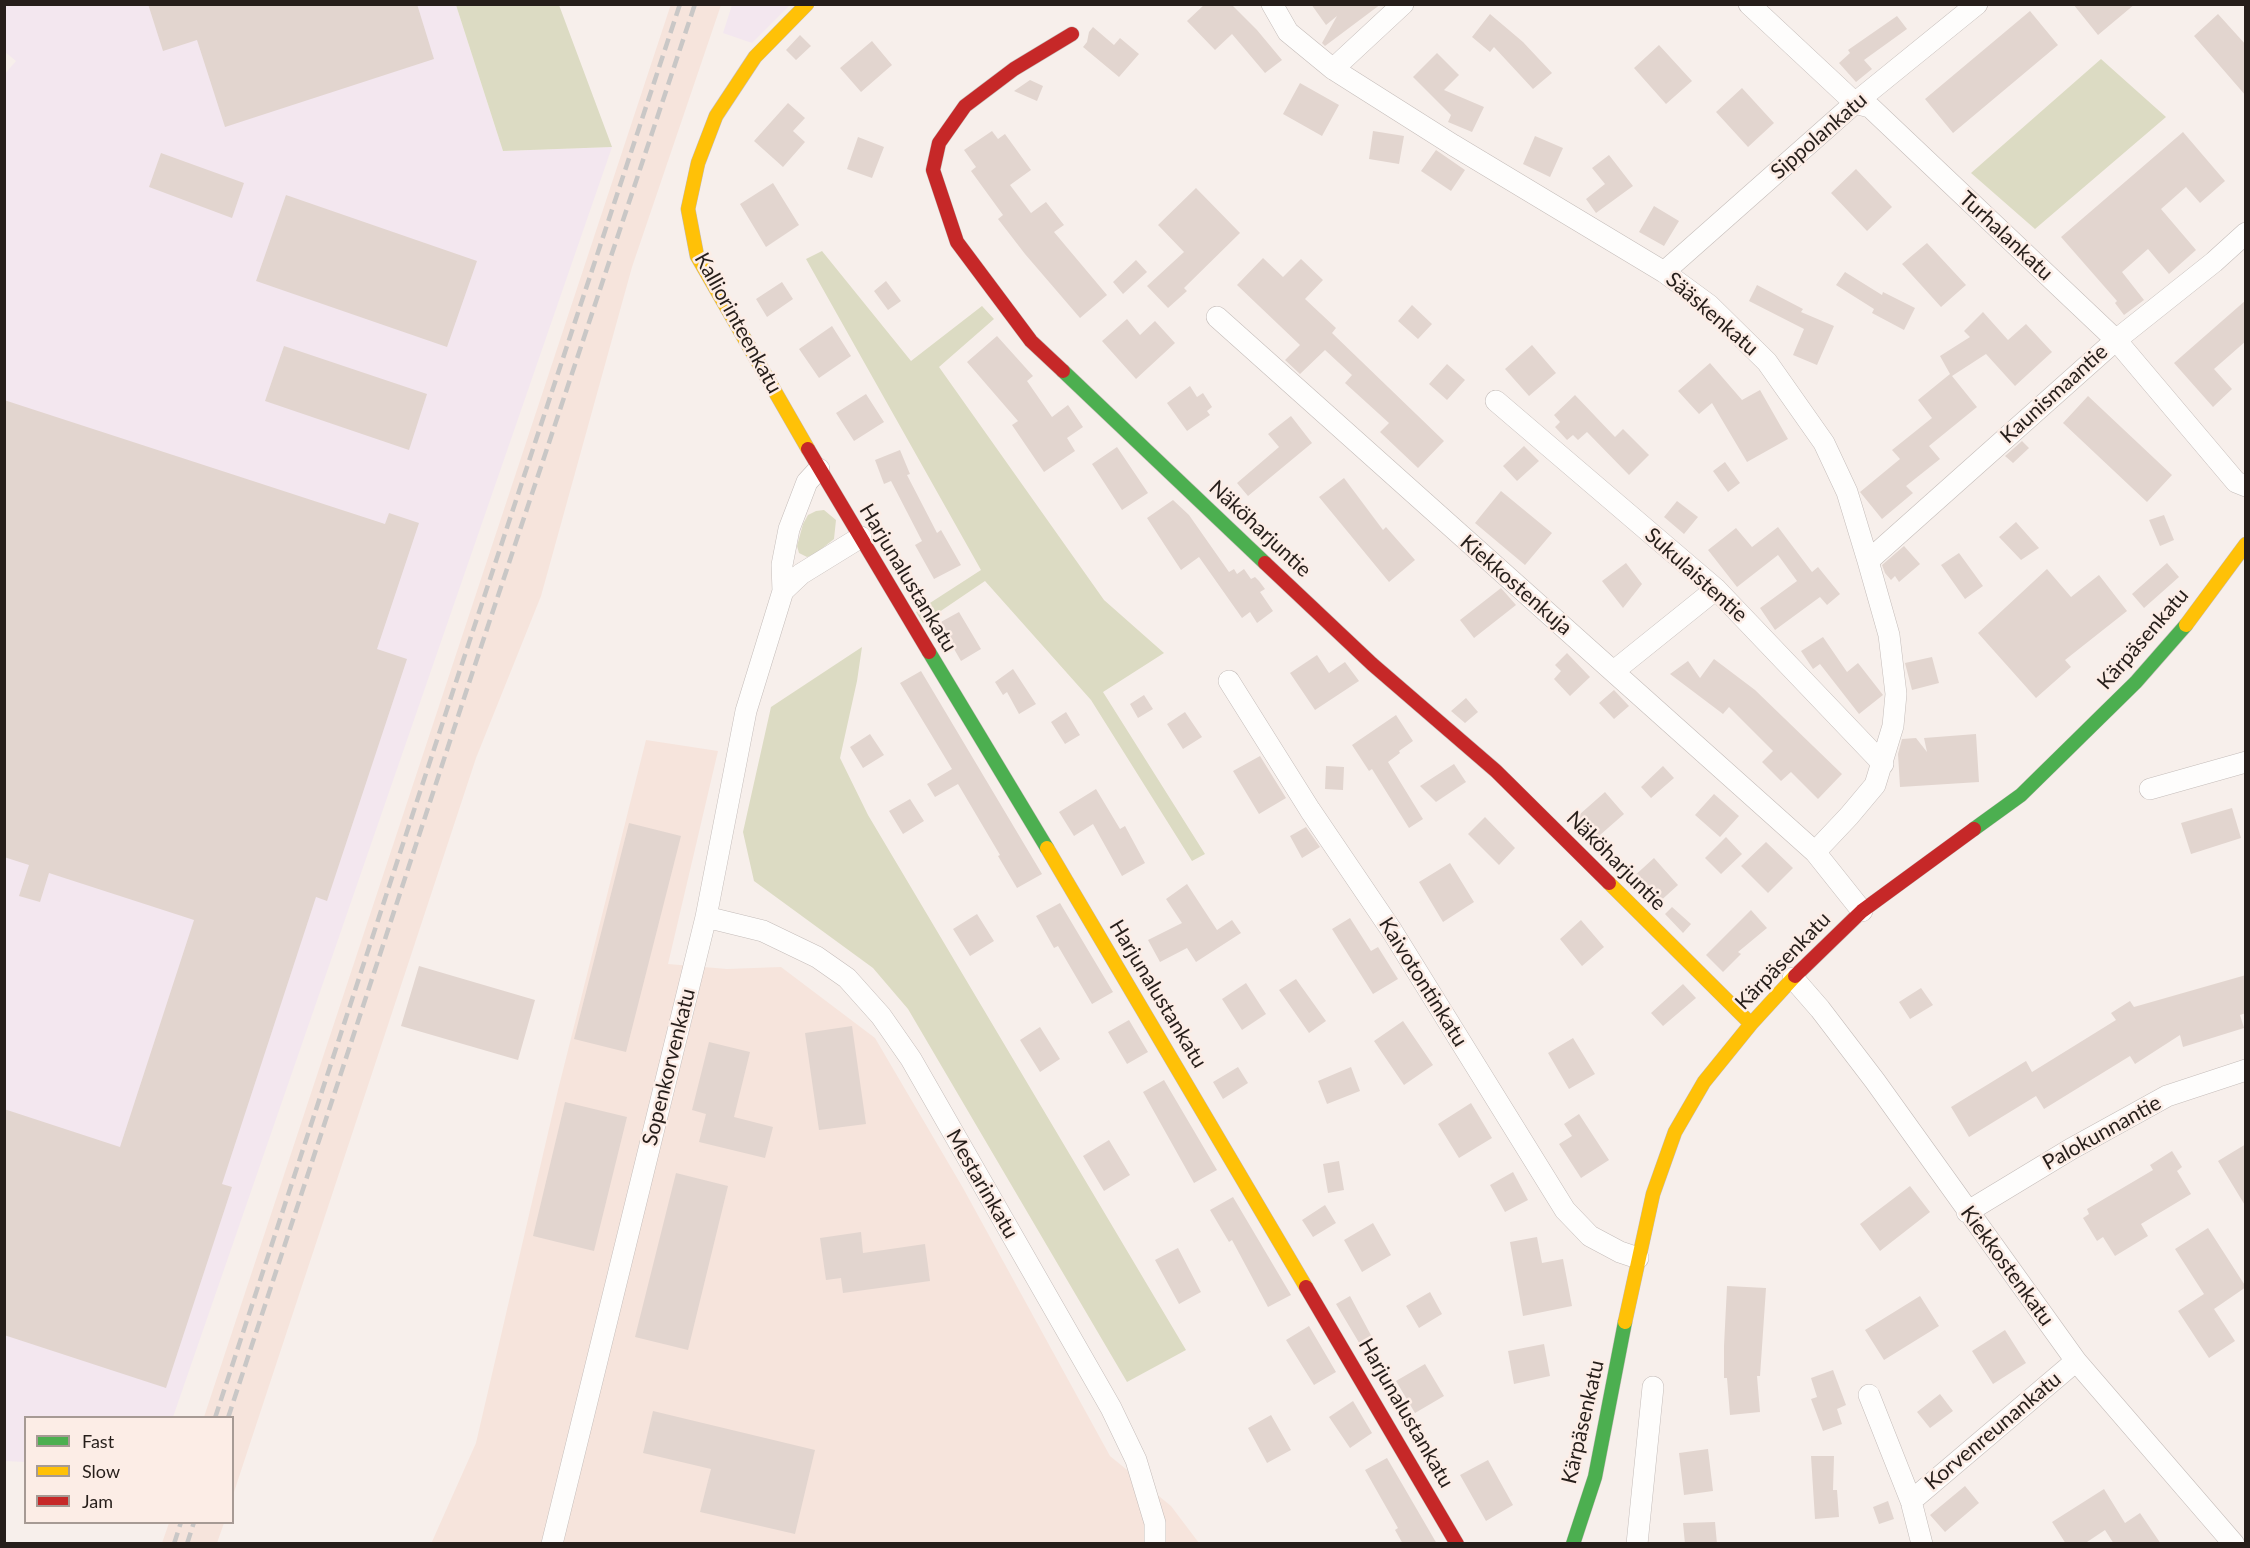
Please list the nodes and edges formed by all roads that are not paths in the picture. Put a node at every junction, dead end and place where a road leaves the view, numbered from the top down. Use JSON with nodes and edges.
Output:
{"nodes":[{"id":1,"x":807,"y":4,"type":"edge"},
{"id":2,"x":1272,"y":4,"type":"edge"},
{"id":3,"x":1403,"y":4,"type":"edge"},
{"id":4,"x":1749,"y":4,"type":"edge"},
{"id":5,"x":1977,"y":4,"type":"edge"},
{"id":6,"x":1072,"y":34,"type":"dead end"},
{"id":7,"x":1333,"y":69,"type":"junction"},
{"id":8,"x":1855,"y":104,"type":"junction"},
{"id":9,"x":2246,"y":233,"type":"edge"},
{"id":10,"x":1664,"y":272,"type":"junction"},
{"id":11,"x":1217,"y":317,"type":"dead end"},
{"id":12,"x":2116,"y":340,"type":"junction"},
{"id":13,"x":1496,"y":401,"type":"dead end"},
{"id":14,"x":819,"y":469,"type":"junction"},
{"id":15,"x":2246,"y":486,"type":"edge"},
{"id":16,"x":861,"y":537,"type":"junction"},
{"id":17,"x":2246,"y":544,"type":"edge"},
{"id":18,"x":1868,"y":561,"type":"junction"},
{"id":19,"x":1716,"y":589,"type":"junction"},
{"id":20,"x":783,"y":591,"type":"junction"},
{"id":21,"x":1614,"y":671,"type":"junction"},
{"id":22,"x":1229,"y":681,"type":"dead end"},
{"id":23,"x":2245,"y":762,"type":"edge"},
{"id":24,"x":1883,"y":764,"type":"junction"},
{"id":25,"x":2150,"y":789,"type":"dead end"},
{"id":26,"x":1815,"y":852,"type":"junction"},
{"id":27,"x":1862,"y":911,"type":"junction"},
{"id":28,"x":706,"y":917,"type":"junction"},
{"id":29,"x":1793,"y":978,"type":"junction"},
{"id":30,"x":1751,"y":1024,"type":"junction"},
{"id":31,"x":2246,"y":1070,"type":"edge"},
{"id":32,"x":1967,"y":1212,"type":"junction"},
{"id":33,"x":1638,"y":1258,"type":"junction"},
{"id":34,"x":2076,"y":1362,"type":"junction"},
{"id":35,"x":1653,"y":1387,"type":"dead end"},
{"id":36,"x":1869,"y":1395,"type":"dead end"},
{"id":37,"x":1911,"y":1501,"type":"junction"},
{"id":38,"x":552,"y":1544,"type":"edge"},
{"id":39,"x":1155,"y":1544,"type":"edge"},
{"id":40,"x":1457,"y":1544,"type":"edge"},
{"id":41,"x":1573,"y":1544,"type":"edge"},
{"id":42,"x":1637,"y":1544,"type":"edge"},
{"id":43,"x":1922,"y":1544,"type":"edge"},
{"id":44,"x":2234,"y":1544,"type":"edge"}],
"edges":[{"from":1,"to":14,"type":"street","name":"Kalliorinteenkatu"},
{"from":2,"to":7,"type":"street","name":"Sääskenkatu"},
{"from":3,"to":7,"type":"street"},
{"from":4,"to":8,"type":"street","name":"Turhalankatu"},
{"from":5,"to":8,"type":"street","name":"Sippolankatu"},
{"from":6,"to":30,"type":"street","name":"Näköharjuntie"},
{"from":7,"to":10,"type":"street","name":"Sääskenkatu"},
{"from":8,"to":10,"type":"street","name":"Sippolankatu"},
{"from":8,"to":12,"type":"street","name":"Turhalankatu"},
{"from":9,"to":12,"type":"street","name":"Kaunismaantie"},
{"from":10,"to":18,"type":"street","name":"Sääskenkatu"},
{"from":11,"to":21,"type":"street","name":"Kiekkostenkuja"},
{"from":12,"to":15,"type":"street","name":"Turhalankatu"},
{"from":12,"to":18,"type":"street","name":"Kaunismaantie"},
{"from":13,"to":19,"type":"street","name":"Sukulaistentie"},
{"from":14,"to":16,"type":"street","name":"Harjunalustankatu"},
{"from":14,"to":20,"type":"street"},
{"from":16,"to":20,"type":"street"},
{"from":16,"to":40,"type":"street","name":"Harjunalustankatu"},
{"from":17,"to":27,"type":"street","name":"Kärpäsenkatu"},
{"from":18,"to":24,"type":"street","name":"Sääskenkatu"},
{"from":19,"to":21,"type":"street"},
{"from":19,"to":24,"type":"street","name":"Sukulaistentie"},
{"from":20,"to":28,"type":"street","name":"Sopenkorvenkatu"},
{"from":21,"to":26,"type":"street","name":"Kiekkostenkuja"},
{"from":22,"to":33,"type":"street","name":"Kaivotontinkatu"},
{"from":23,"to":25,"type":"street"},
{"from":24,"to":26,"type":"street"},
{"from":26,"to":27,"type":"street","name":"Kiekkostenkuja"},
{"from":27,"to":29,"type":"street","name":"Kärpäsenkatu"},
{"from":28,"to":38,"type":"street","name":"Sopenkorvenkatu"},
{"from":28,"to":39,"type":"street","name":"Mestarinkatu"},
{"from":29,"to":30,"type":"street","name":"Kärpäsenkatu"},
{"from":29,"to":32,"type":"street","name":"Kiekkostenkatu"},
{"from":30,"to":33,"type":"street","name":"Kärpäsenkatu"},
{"from":31,"to":32,"type":"street","name":"Palokunnantie"},
{"from":32,"to":34,"type":"street","name":"Kiekkostenkatu"},
{"from":33,"to":41,"type":"street","name":"Kärpäsenkatu"},
{"from":34,"to":37,"type":"street","name":"Korvenreunankatu"},
{"from":34,"to":44,"type":"street","name":"Kiekkostenkatu"},
{"from":35,"to":42,"type":"street"},
{"from":36,"to":37,"type":"street"},
{"from":37,"to":43,"type":"street"}]}
